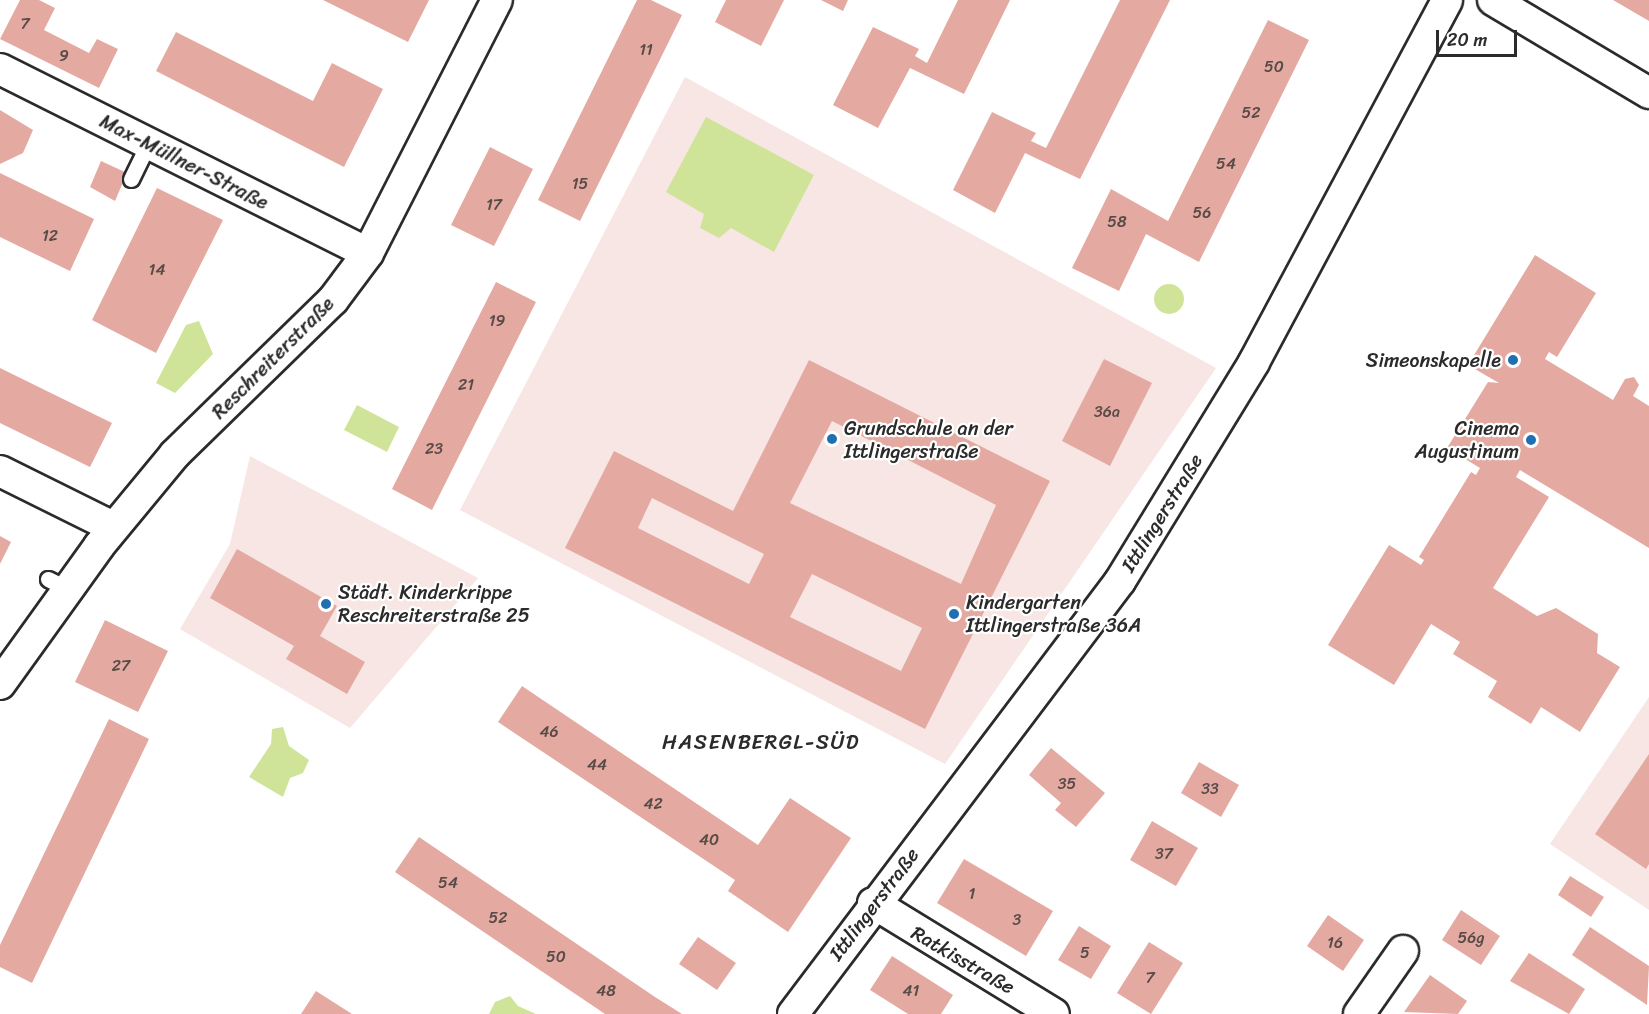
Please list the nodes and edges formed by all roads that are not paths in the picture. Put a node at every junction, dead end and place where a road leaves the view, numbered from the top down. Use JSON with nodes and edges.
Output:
{"nodes":[{"id":1,"x":497,"y":0,"type":"edge"},
{"id":2,"x":1447,"y":0,"type":"edge"},
{"id":3,"x":1493,"y":0,"type":"edge"},
{"id":4,"x":0,"y":69,"type":"edge"},
{"id":5,"x":1649,"y":93,"type":"edge"},
{"id":6,"x":148,"y":144,"type":"junction"},
{"id":7,"x":131,"y":179,"type":"dead end"},
{"id":8,"x":368,"y":253,"type":"junction"},
{"id":9,"x":0,"y":471,"type":"edge"},
{"id":10,"x":113,"y":527,"type":"junction"},
{"id":11,"x":0,"y":684,"type":"edge"},
{"id":12,"x":873,"y":903,"type":"junction"},
{"id":13,"x":1403,"y":951,"type":"dead end"},
{"id":14,"x":793,"y":1014,"type":"edge"},
{"id":15,"x":1054,"y":1014,"type":"edge"},
{"id":16,"x":1359,"y":1014,"type":"edge"}],
"edges":[{"from":1,"to":8,"type":"street","name":"Reschreiterstraße"},
{"from":2,"to":12,"type":"street","name":"Ittlingerstraße"},
{"from":3,"to":5,"type":"street"},
{"from":4,"to":6,"type":"street","name":"Max-Müllner-Straße"},
{"from":6,"to":7,"type":"lane"},
{"from":6,"to":8,"type":"street","name":"Max-Müllner-Straße"},
{"from":8,"to":10,"type":"street","name":"Reschreiterstraße"},
{"from":9,"to":10,"type":"street"},
{"from":10,"to":11,"type":"street","name":"Reschreiterstraße"},
{"from":12,"to":14,"type":"street","name":"Ittlingerstraße"},
{"from":12,"to":15,"type":"street","name":"Ratkisstraße"},
{"from":13,"to":16,"type":"street"}]}
